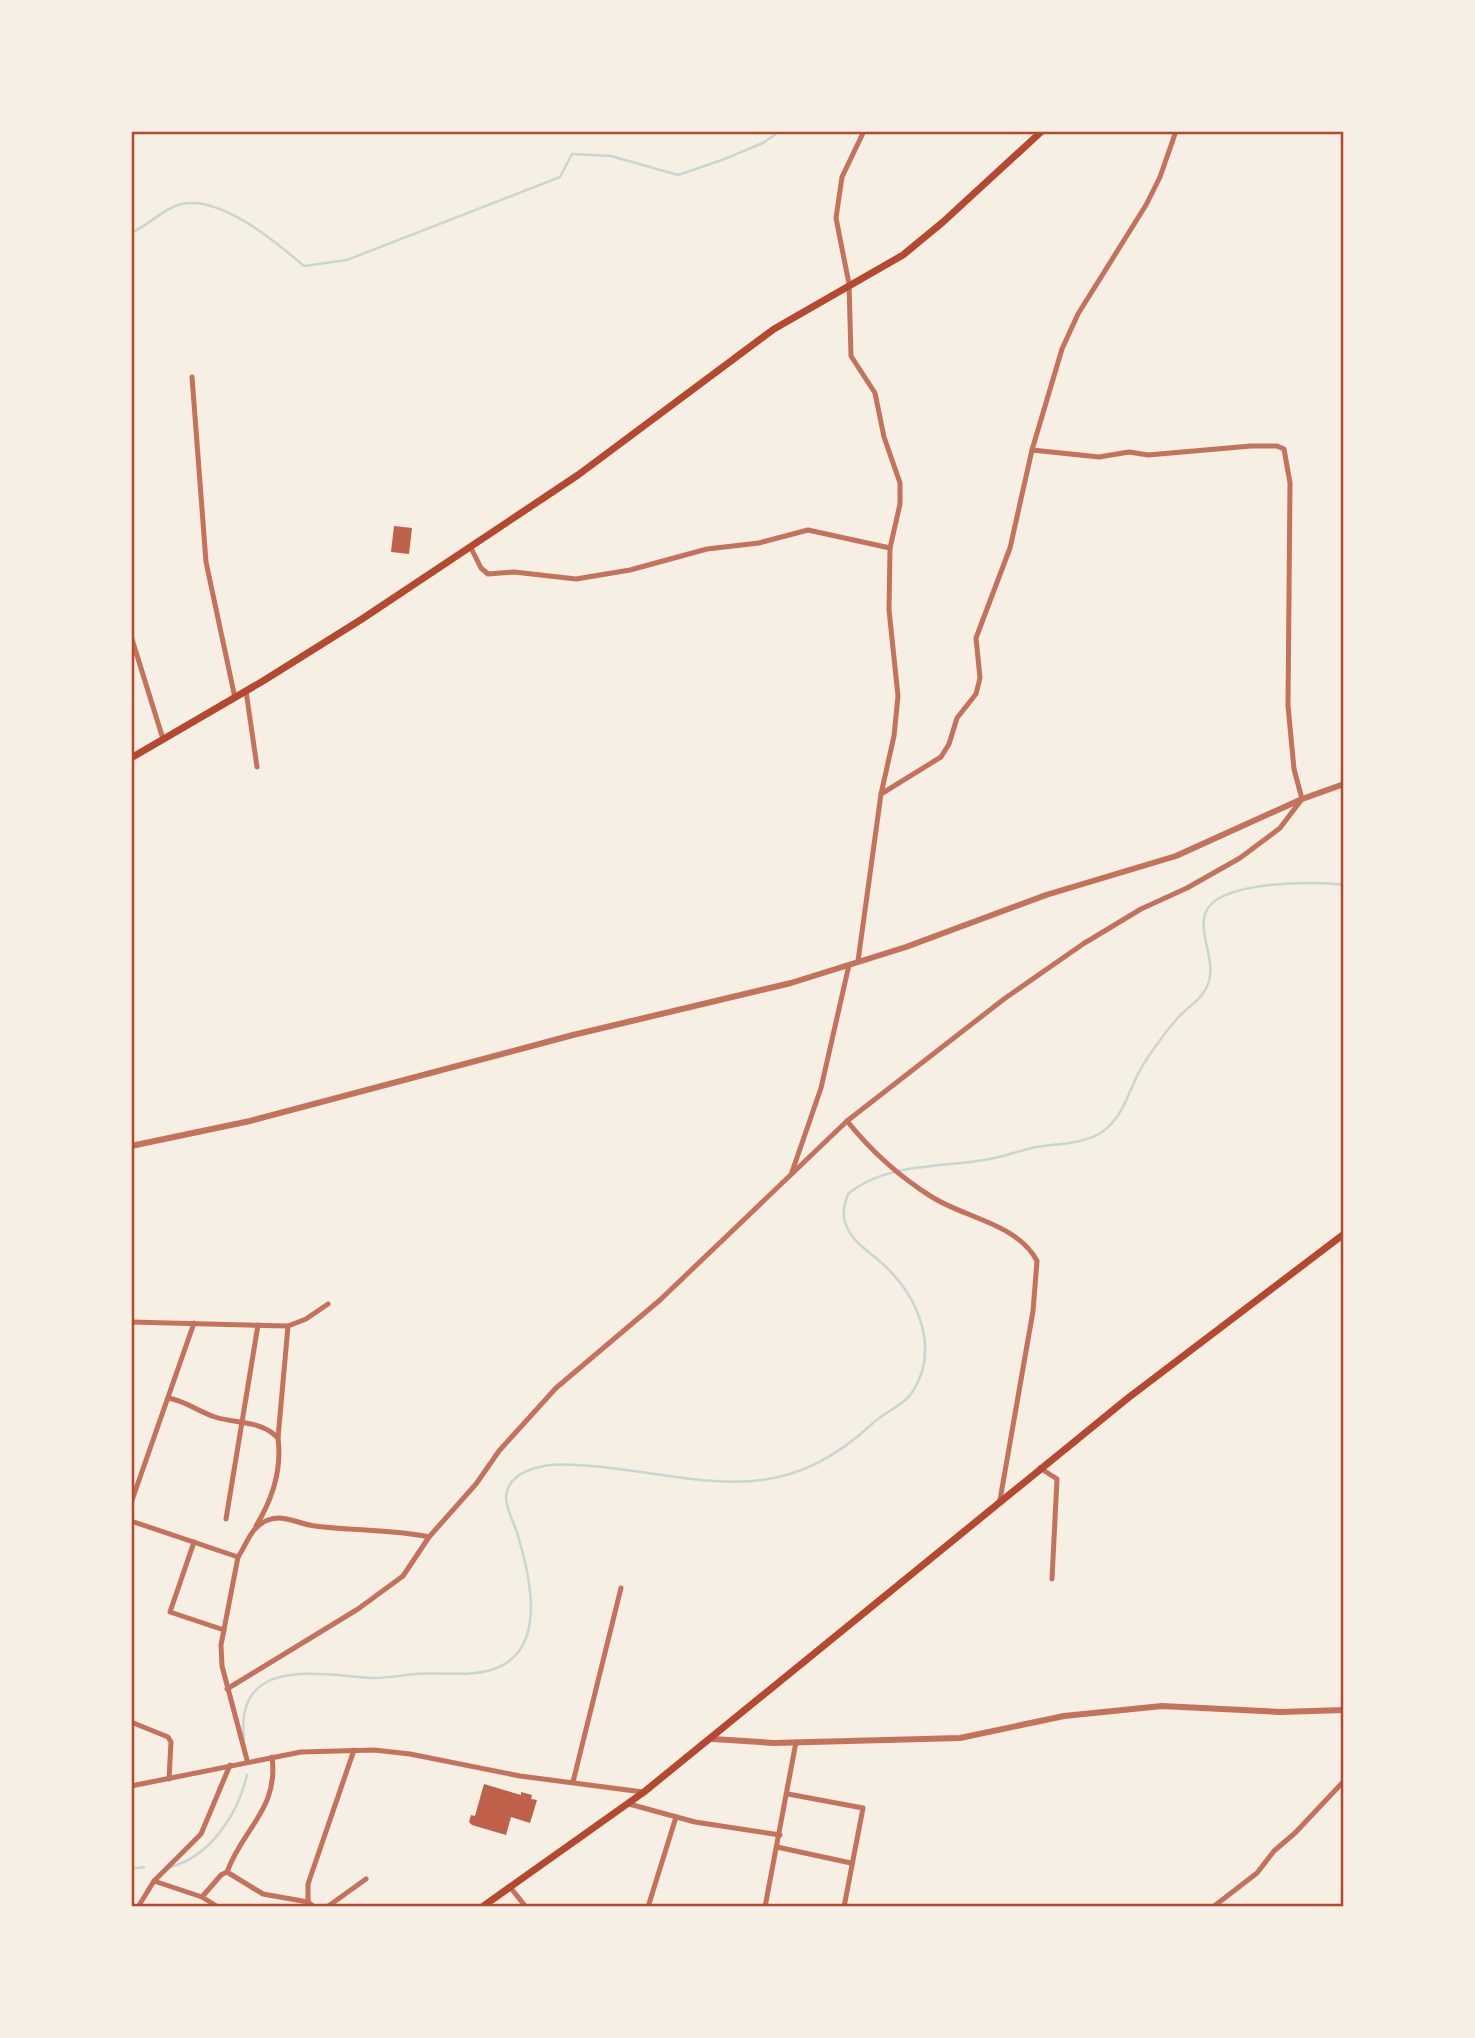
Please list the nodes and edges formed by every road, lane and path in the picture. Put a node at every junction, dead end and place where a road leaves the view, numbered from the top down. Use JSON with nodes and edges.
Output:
{"nodes":[{"id":1,"x":864,"y":131,"type":"edge"},
{"id":2,"x":1042,"y":131,"type":"edge"},
{"id":3,"x":1176,"y":131,"type":"edge"},
{"id":4,"x":849,"y":284,"type":"junction"},
{"id":5,"x":192,"y":377,"type":"dead end"},
{"id":6,"x":1032,"y":450,"type":"junction"},
{"id":7,"x":470,"y":546,"type":"junction"},
{"id":8,"x":890,"y":548,"type":"junction"},
{"id":9,"x":131,"y":636,"type":"edge"},
{"id":10,"x":246,"y":691,"type":"junction"},
{"id":11,"x":235,"y":698,"type":"junction"},
{"id":12,"x":163,"y":739,"type":"junction"},
{"id":13,"x":131,"y":758,"type":"edge"},
{"id":14,"x":257,"y":767,"type":"dead end"},
{"id":15,"x":1344,"y":784,"type":"edge"},
{"id":16,"x":881,"y":794,"type":"junction"},
{"id":17,"x":1302,"y":799,"type":"junction"},
{"id":18,"x":858,"y":961,"type":"junction"},
{"id":19,"x":849,"y":965,"type":"junction"},
{"id":20,"x":847,"y":1121,"type":"junction"},
{"id":21,"x":131,"y":1146,"type":"edge"},
{"id":22,"x":791,"y":1175,"type":"junction"},
{"id":23,"x":1344,"y":1234,"type":"edge"},
{"id":24,"x":328,"y":1304,"type":"dead end"},
{"id":25,"x":131,"y":1322,"type":"edge"},
{"id":26,"x":194,"y":1323,"type":"junction"},
{"id":27,"x":258,"y":1325,"type":"junction"},
{"id":28,"x":288,"y":1326,"type":"junction"},
{"id":29,"x":168,"y":1398,"type":"junction"},
{"id":30,"x":243,"y":1422,"type":"junction"},
{"id":31,"x":278,"y":1438,"type":"junction"},
{"id":32,"x":1040,"y":1468,"type":"junction"},
{"id":33,"x":1000,"y":1500,"type":"junction"},
{"id":34,"x":131,"y":1503,"type":"edge"},
{"id":35,"x":226,"y":1519,"type":"dead end"},
{"id":36,"x":131,"y":1521,"type":"edge"},
{"id":37,"x":252,"y":1532,"type":"junction"},
{"id":38,"x":429,"y":1537,"type":"junction"},
{"id":39,"x":194,"y":1542,"type":"junction"},
{"id":40,"x":238,"y":1557,"type":"junction"},
{"id":41,"x":1052,"y":1579,"type":"dead end"},
{"id":42,"x":621,"y":1588,"type":"dead end"},
{"id":43,"x":224,"y":1630,"type":"junction"},
{"id":44,"x":227,"y":1689,"type":"junction"},
{"id":45,"x":1344,"y":1710,"type":"edge"},
{"id":46,"x":131,"y":1722,"type":"edge"},
{"id":47,"x":713,"y":1739,"type":"junction"},
{"id":48,"x":796,"y":1742,"type":"junction"},
{"id":49,"x":354,"y":1750,"type":"junction"},
{"id":50,"x":272,"y":1757,"type":"junction"},
{"id":51,"x":247,"y":1760,"type":"junction"},
{"id":52,"x":230,"y":1765,"type":"junction"},
{"id":53,"x":169,"y":1779,"type":"junction"},
{"id":54,"x":1344,"y":1781,"type":"edge"},
{"id":55,"x":573,"y":1782,"type":"junction"},
{"id":56,"x":131,"y":1786,"type":"edge"},
{"id":57,"x":644,"y":1793,"type":"junction"},
{"id":58,"x":788,"y":1794,"type":"junction"},
{"id":59,"x":629,"y":1804,"type":"junction"},
{"id":60,"x":676,"y":1817,"type":"junction"},
{"id":61,"x":779,"y":1835,"type":"junction"},
{"id":62,"x":777,"y":1847,"type":"junction"},
{"id":63,"x":851,"y":1863,"type":"junction"},
{"id":64,"x":227,"y":1872,"type":"junction"},
{"id":65,"x":366,"y":1879,"type":"dead end"},
{"id":66,"x":154,"y":1881,"type":"junction"},
{"id":67,"x":510,"y":1887,"type":"junction"},
{"id":68,"x":202,"y":1897,"type":"junction"},
{"id":69,"x":308,"y":1902,"type":"junction"},
{"id":70,"x":138,"y":1907,"type":"edge"},
{"id":71,"x":218,"y":1907,"type":"edge"},
{"id":72,"x":314,"y":1907,"type":"edge"},
{"id":73,"x":327,"y":1907,"type":"edge"},
{"id":74,"x":482,"y":1907,"type":"edge"},
{"id":75,"x":526,"y":1907,"type":"edge"},
{"id":76,"x":648,"y":1907,"type":"edge"},
{"id":77,"x":765,"y":1907,"type":"edge"},
{"id":78,"x":844,"y":1907,"type":"edge"},
{"id":79,"x":1213,"y":1907,"type":"edge"}],
"edges":[{"from":1,"to":4,"type":"street"},
{"from":2,"to":4,"type":"main road"},
{"from":3,"to":6,"type":"street"},
{"from":4,"to":7,"type":"main road"},
{"from":4,"to":8,"type":"street"},
{"from":5,"to":11,"type":"street"},
{"from":6,"to":16,"type":"street"},
{"from":6,"to":17,"type":"street"},
{"from":7,"to":8,"type":"street"},
{"from":7,"to":10,"type":"main road"},
{"from":8,"to":16,"type":"street"},
{"from":9,"to":12,"type":"street"},
{"from":10,"to":11,"type":"main road"},
{"from":10,"to":14,"type":"street"},
{"from":11,"to":12,"type":"main road"},
{"from":12,"to":13,"type":"main road"},
{"from":15,"to":17,"type":"street"},
{"from":16,"to":18,"type":"street"},
{"from":17,"to":18,"type":"street"},
{"from":17,"to":20,"type":"street"},
{"from":18,"to":19,"type":"street"},
{"from":19,"to":21,"type":"street"},
{"from":19,"to":22,"type":"street"},
{"from":20,"to":22,"type":"street"},
{"from":20,"to":33,"type":"street"},
{"from":22,"to":38,"type":"street"},
{"from":23,"to":32,"type":"main road"},
{"from":24,"to":28,"type":"street"},
{"from":25,"to":26,"type":"street"},
{"from":26,"to":27,"type":"street"},
{"from":26,"to":29,"type":"street"},
{"from":27,"to":28,"type":"street"},
{"from":27,"to":30,"type":"street"},
{"from":28,"to":31,"type":"street"},
{"from":29,"to":30,"type":"street"},
{"from":29,"to":34,"type":"street"},
{"from":30,"to":31,"type":"street"},
{"from":30,"to":35,"type":"street"},
{"from":31,"to":37,"type":"street"},
{"from":32,"to":33,"type":"main road"},
{"from":32,"to":41,"type":"street"},
{"from":33,"to":47,"type":"main road"},
{"from":36,"to":39,"type":"street"},
{"from":37,"to":38,"type":"street"},
{"from":37,"to":40,"type":"street"},
{"from":38,"to":44,"type":"street"},
{"from":39,"to":40,"type":"street"},
{"from":39,"to":43,"type":"street"},
{"from":40,"to":43,"type":"street"},
{"from":42,"to":55,"type":"street"},
{"from":43,"to":44,"type":"street"},
{"from":44,"to":51,"type":"street"},
{"from":45,"to":48,"type":"street"},
{"from":46,"to":53,"type":"street"},
{"from":47,"to":48,"type":"street"},
{"from":47,"to":57,"type":"main road"},
{"from":48,"to":58,"type":"street"},
{"from":49,"to":50,"type":"street"},
{"from":49,"to":55,"type":"street"},
{"from":49,"to":69,"type":"street"},
{"from":50,"to":51,"type":"street"},
{"from":50,"to":64,"type":"street"},
{"from":51,"to":52,"type":"street"},
{"from":52,"to":53,"type":"street"},
{"from":52,"to":66,"type":"street"},
{"from":53,"to":56,"type":"street"},
{"from":54,"to":79,"type":"street"},
{"from":55,"to":57,"type":"street"},
{"from":57,"to":59,"type":"main road"},
{"from":58,"to":61,"type":"street"},
{"from":58,"to":63,"type":"street"},
{"from":59,"to":60,"type":"street"},
{"from":59,"to":67,"type":"main road"},
{"from":60,"to":61,"type":"street"},
{"from":60,"to":76,"type":"street"},
{"from":61,"to":62,"type":"street"},
{"from":62,"to":63,"type":"street"},
{"from":62,"to":77,"type":"street"},
{"from":63,"to":78,"type":"street"},
{"from":64,"to":68,"type":"street"},
{"from":64,"to":69,"type":"street"},
{"from":65,"to":73,"type":"street"},
{"from":66,"to":68,"type":"street"},
{"from":66,"to":70,"type":"street"},
{"from":67,"to":74,"type":"main road"},
{"from":67,"to":75,"type":"street"},
{"from":68,"to":71,"type":"street"},
{"from":69,"to":72,"type":"street"}]}
